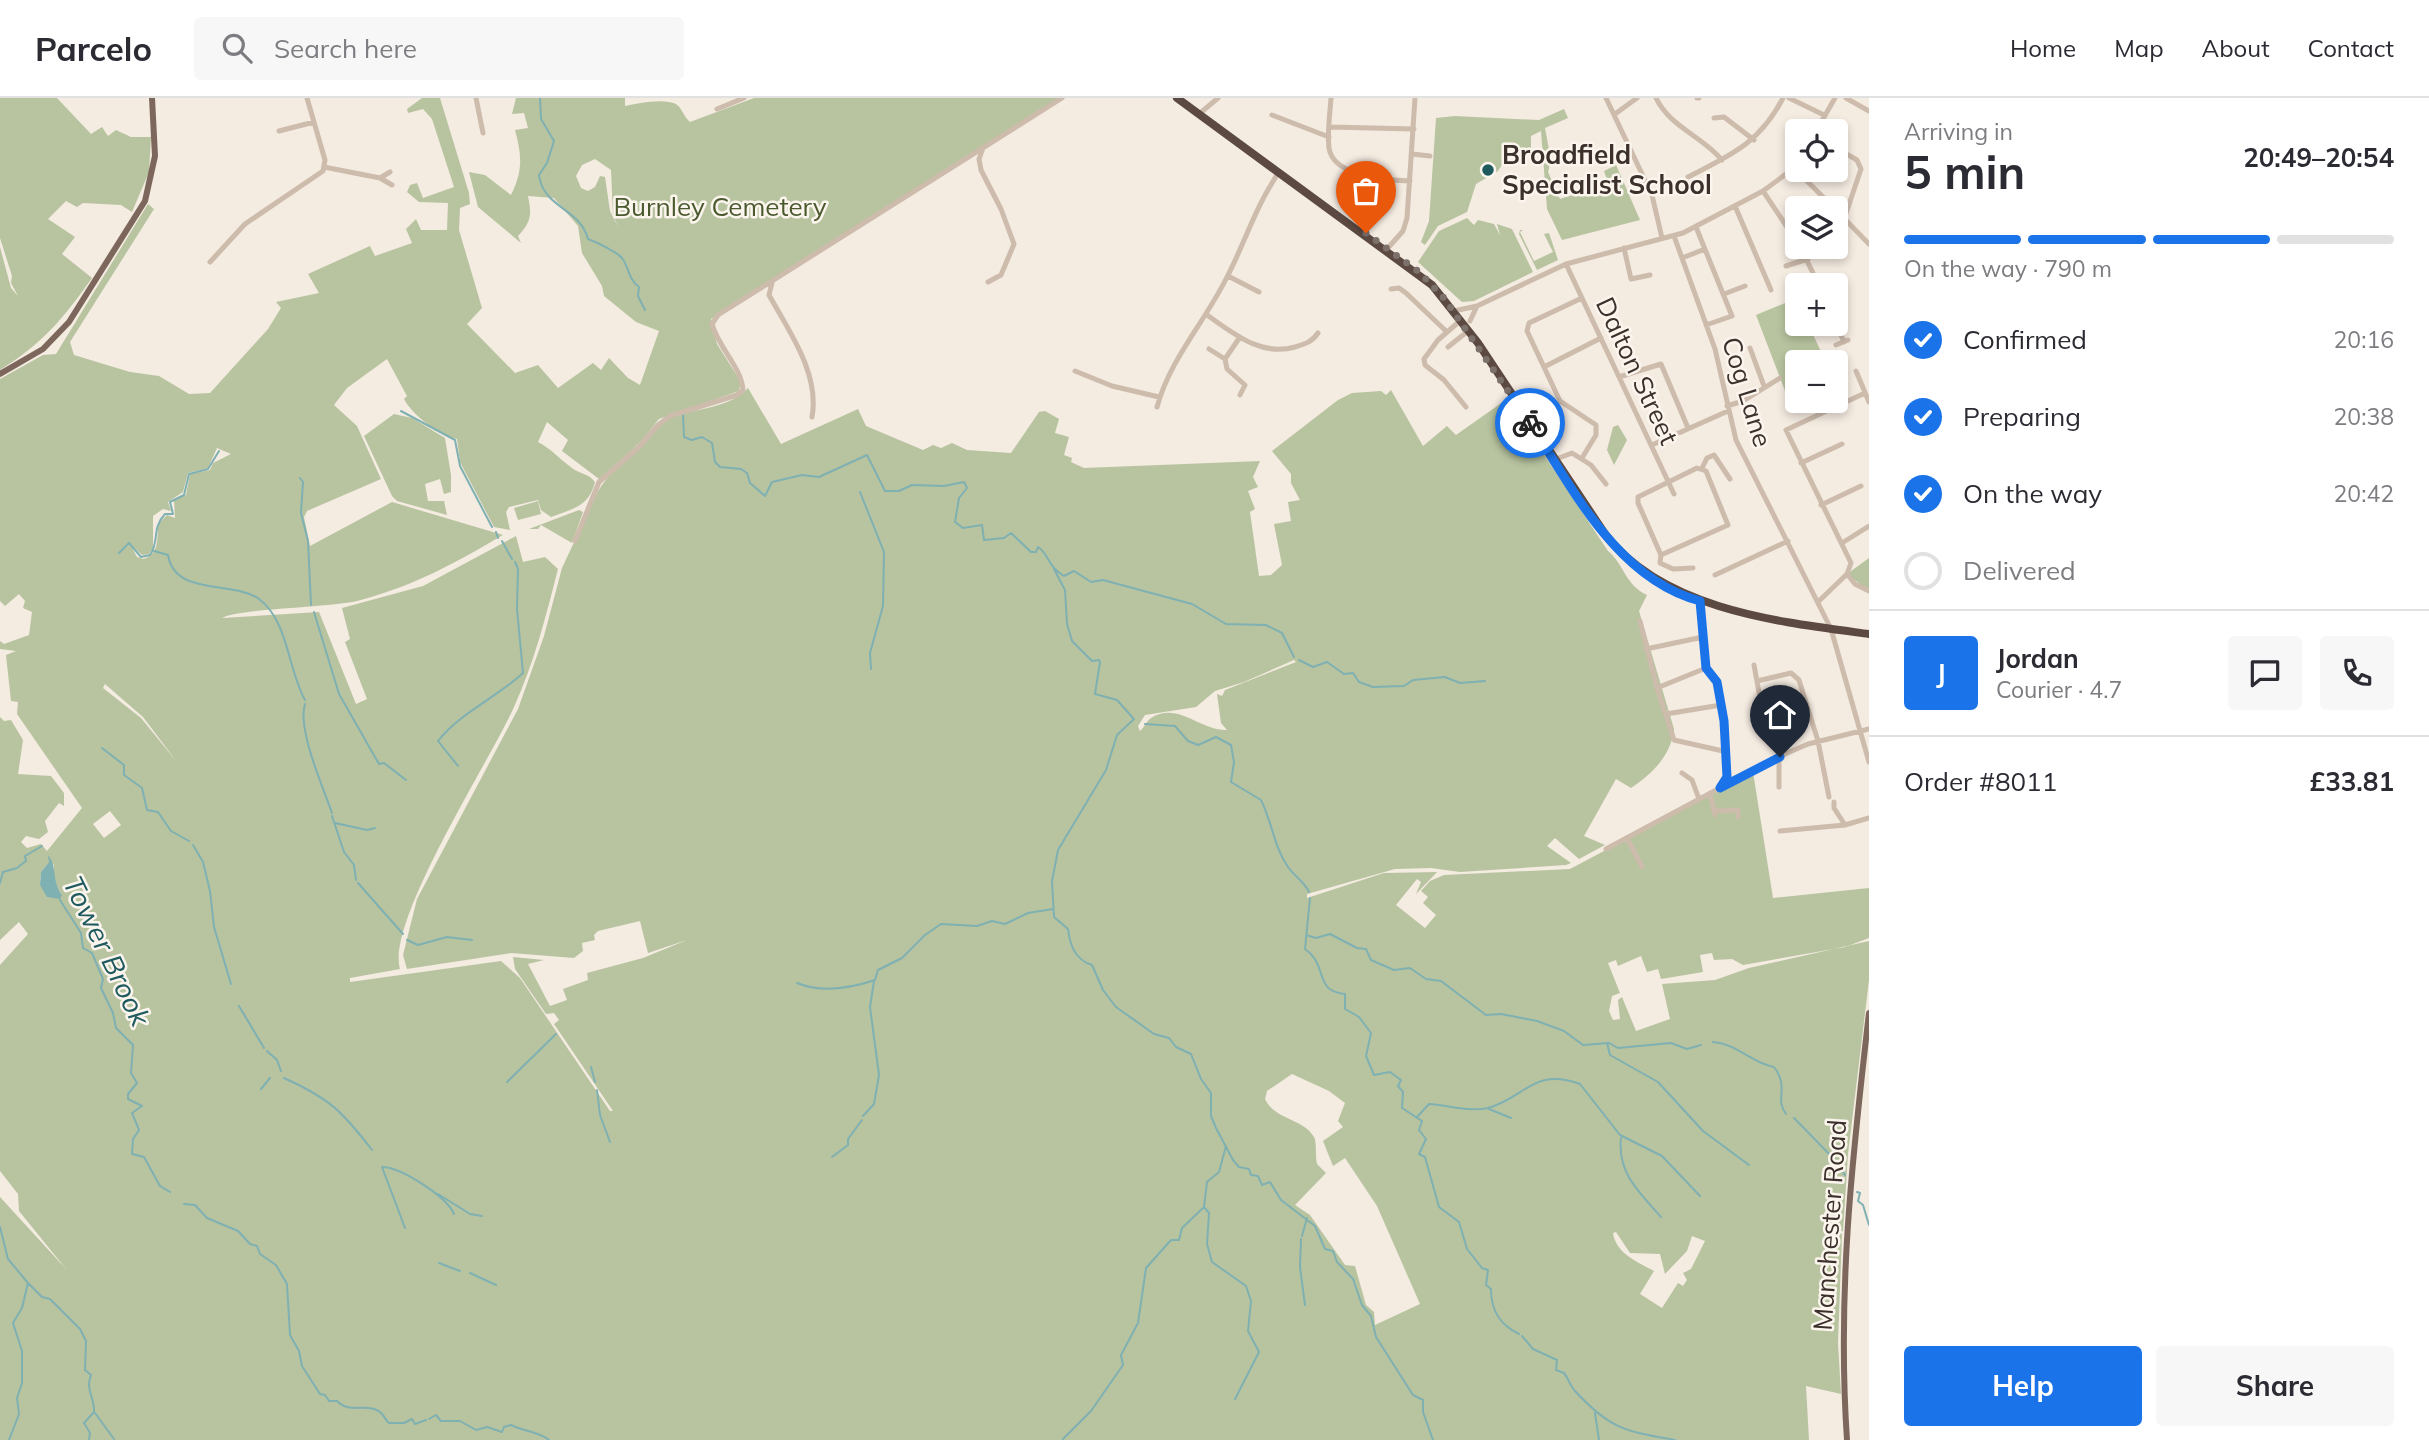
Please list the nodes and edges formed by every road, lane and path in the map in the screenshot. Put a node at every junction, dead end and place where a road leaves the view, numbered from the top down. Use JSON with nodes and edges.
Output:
{"nodes":[{"id":1,"x":152,"y":98,"type":"edge"},
{"id":2,"x":307,"y":98,"type":"edge"},
{"id":3,"x":476,"y":98,"type":"edge"},
{"id":4,"x":744,"y":98,"type":"edge"},
{"id":5,"x":1062,"y":98,"type":"edge"},
{"id":6,"x":1177,"y":98,"type":"edge"},
{"id":7,"x":1218,"y":98,"type":"edge"},
{"id":8,"x":1331,"y":98,"type":"edge"},
{"id":9,"x":1415,"y":98,"type":"edge"},
{"id":10,"x":1606,"y":98,"type":"edge"},
{"id":11,"x":1637,"y":98,"type":"edge"},
{"id":12,"x":1656,"y":98,"type":"edge"},
{"id":13,"x":1783,"y":98,"type":"edge"},
{"id":14,"x":1789,"y":98,"type":"edge"},
{"id":15,"x":1835,"y":98,"type":"edge"},
{"id":16,"x":1846,"y":98,"type":"edge"},
{"id":17,"x":717,"y":109,"type":"dead end"},
{"id":18,"x":1869,"y":111,"type":"edge"},
{"id":19,"x":1199,"y":114,"type":"junction"},
{"id":20,"x":1615,"y":114,"type":"junction"},
{"id":21,"x":1272,"y":115,"type":"dead end"},
{"id":22,"x":1824,"y":115,"type":"junction"},
{"id":23,"x":1714,"y":118,"type":"dead end"},
{"id":24,"x":1822,"y":119,"type":"edge"},
{"id":25,"x":314,"y":122,"type":"junction"},
{"id":26,"x":1330,"y":127,"type":"junction"},
{"id":27,"x":1414,"y":129,"type":"junction"},
{"id":28,"x":279,"y":131,"type":"dead end"},
{"id":29,"x":483,"y":133,"type":"dead end"},
{"id":30,"x":1329,"y":137,"type":"junction"},
{"id":31,"x":1754,"y":140,"type":"junction"},
{"id":32,"x":983,"y":148,"type":"junction"},
{"id":33,"x":1412,"y":154,"type":"junction"},
{"id":34,"x":1848,"y":155,"type":"edge"},
{"id":35,"x":1430,"y":156,"type":"dead end"},
{"id":36,"x":1722,"y":160,"type":"junction"},
{"id":37,"x":324,"y":167,"type":"junction"},
{"id":38,"x":1280,"y":171,"type":"junction"},
{"id":39,"x":390,"y":173,"type":"dead end"},
{"id":40,"x":1785,"y":175,"type":"edge"},
{"id":41,"x":380,"y":177,"type":"junction"},
{"id":42,"x":1688,"y":177,"type":"dead end"},
{"id":43,"x":1410,"y":181,"type":"junction"},
{"id":44,"x":1810,"y":182,"type":"edge"},
{"id":45,"x":391,"y":185,"type":"dead end"},
{"id":46,"x":1763,"y":191,"type":"junction"},
{"id":47,"x":1823,"y":196,"type":"edge"},
{"id":48,"x":1735,"y":206,"type":"junction"},
{"id":49,"x":1848,"y":207,"type":"edge"},
{"id":50,"x":1848,"y":223,"type":"edge"},
{"id":51,"x":1785,"y":224,"type":"edge"},
{"id":52,"x":1696,"y":227,"type":"junction"},
{"id":53,"x":1674,"y":236,"type":"junction"},
{"id":54,"x":1662,"y":238,"type":"junction"},
{"id":55,"x":1869,"y":244,"type":"edge"},
{"id":56,"x":1624,"y":248,"type":"junction"},
{"id":57,"x":1387,"y":249,"type":"junction"},
{"id":58,"x":1705,"y":249,"type":"junction"},
{"id":59,"x":1682,"y":258,"type":"junction"},
{"id":60,"x":1808,"y":259,"type":"joint"},
{"id":61,"x":210,"y":262,"type":"dead end"},
{"id":62,"x":1566,"y":264,"type":"junction"},
{"id":63,"x":1786,"y":267,"type":"dead end"},
{"id":64,"x":1814,"y":273,"type":"edge"},
{"id":65,"x":1650,"y":275,"type":"dead end"},
{"id":66,"x":1228,"y":276,"type":"junction"},
{"id":67,"x":774,"y":281,"type":"junction"},
{"id":68,"x":988,"y":282,"type":"dead end"},
{"id":69,"x":1745,"y":286,"type":"dead end"},
{"id":70,"x":1391,"y":289,"type":"dead end"},
{"id":71,"x":1771,"y":290,"type":"dead end"},
{"id":72,"x":1259,"y":292,"type":"dead end"},
{"id":73,"x":1724,"y":294,"type":"junction"},
{"id":74,"x":1582,"y":298,"type":"junction"},
{"id":75,"x":1477,"y":306,"type":"junction"},
{"id":76,"x":1454,"y":311,"type":"junction"},
{"id":77,"x":1207,"y":315,"type":"junction"},
{"id":78,"x":1465,"y":321,"type":"junction"},
{"id":79,"x":1706,"y":325,"type":"junction"},
{"id":80,"x":1468,"y":331,"type":"junction"},
{"id":81,"x":1447,"y":332,"type":"junction"},
{"id":82,"x":1318,"y":333,"type":"dead end"},
{"id":83,"x":1843,"y":336,"type":"edge"},
{"id":84,"x":1240,"y":337,"type":"junction"},
{"id":85,"x":1601,"y":338,"type":"junction"},
{"id":86,"x":1836,"y":345,"type":"dead end"},
{"id":87,"x":1448,"y":347,"type":"dead end"},
{"id":88,"x":1750,"y":348,"type":"dead end"},
{"id":89,"x":1209,"y":349,"type":"dead end"},
{"id":90,"x":1225,"y":359,"type":"junction"},
{"id":91,"x":1544,"y":367,"type":"junction"},
{"id":92,"x":1075,"y":371,"type":"dead end"},
{"id":93,"x":1856,"y":371,"type":"dead end"},
{"id":94,"x":0,"y":374,"type":"edge"},
{"id":95,"x":1619,"y":377,"type":"junction"},
{"id":96,"x":1780,"y":378,"type":"dead end"},
{"id":97,"x":1764,"y":386,"type":"junction"},
{"id":98,"x":1865,"y":393,"type":"junction"},
{"id":99,"x":1240,"y":395,"type":"dead end"},
{"id":100,"x":1159,"y":397,"type":"junction"},
{"id":101,"x":1869,"y":402,"type":"edge"},
{"id":102,"x":1157,"y":407,"type":"dead end"},
{"id":103,"x":1466,"y":407,"type":"dead end"},
{"id":104,"x":1728,"y":409,"type":"junction"},
{"id":105,"x":812,"y":417,"type":"dead end"},
{"id":106,"x":1688,"y":428,"type":"junction"},
{"id":107,"x":1652,"y":445,"type":"junction"},
{"id":108,"x":1840,"y":447,"type":"dead end"},
{"id":109,"x":1582,"y":457,"type":"junction"},
{"id":110,"x":1554,"y":460,"type":"junction"},
{"id":111,"x":1801,"y":463,"type":"junction"},
{"id":112,"x":1702,"y":468,"type":"junction"},
{"id":113,"x":1730,"y":479,"type":"dead end"},
{"id":114,"x":1667,"y":480,"type":"junction"},
{"id":115,"x":1606,"y":484,"type":"dead end"},
{"id":116,"x":1861,"y":486,"type":"dead end"},
{"id":117,"x":1674,"y":494,"type":"dead end"},
{"id":118,"x":1821,"y":505,"type":"junction"},
{"id":119,"x":1869,"y":526,"type":"edge"},
{"id":120,"x":575,"y":541,"type":"dead end"},
{"id":121,"x":1788,"y":541,"type":"junction"},
{"id":122,"x":1842,"y":543,"type":"junction"},
{"id":123,"x":1661,"y":555,"type":"junction"},
{"id":124,"x":1693,"y":568,"type":"dead end"},
{"id":125,"x":1715,"y":575,"type":"dead end"},
{"id":126,"x":1847,"y":575,"type":"junction"},
{"id":127,"x":1869,"y":591,"type":"edge"},
{"id":128,"x":1700,"y":600,"type":"junction"},
{"id":129,"x":1819,"y":601,"type":"junction"},
{"id":130,"x":1640,"y":621,"type":"dead end"},
{"id":131,"x":1831,"y":629,"type":"junction"},
{"id":132,"x":1869,"y":634,"type":"edge"},
{"id":133,"x":1703,"y":637,"type":"junction"},
{"id":134,"x":1646,"y":649,"type":"junction"},
{"id":135,"x":1754,"y":665,"type":"dead end"},
{"id":136,"x":1706,"y":668,"type":"junction"},
{"id":137,"x":1757,"y":681,"type":"junction"},
{"id":138,"x":1657,"y":688,"type":"junction"},
{"id":139,"x":1721,"y":705,"type":"junction"},
{"id":140,"x":1666,"y":714,"type":"junction"},
{"id":141,"x":1764,"y":720,"type":"dead end"},
{"id":142,"x":1869,"y":729,"type":"edge"},
{"id":143,"x":1861,"y":731,"type":"junction"},
{"id":144,"x":1818,"y":741,"type":"junction"},
{"id":145,"x":1723,"y":751,"type":"junction"},
{"id":146,"x":1780,"y":757,"type":"junction"},
{"id":147,"x":1869,"y":762,"type":"edge"},
{"id":148,"x":1682,"y":773,"type":"dead end"},
{"id":149,"x":1744,"y":779,"type":"dead end"},
{"id":150,"x":1723,"y":786,"type":"junction"},
{"id":151,"x":1779,"y":787,"type":"dead end"},
{"id":152,"x":1710,"y":793,"type":"junction"},
{"id":153,"x":1699,"y":799,"type":"junction"},
{"id":154,"x":1738,"y":817,"type":"dead end"},
{"id":155,"x":1869,"y":818,"type":"edge"},
{"id":156,"x":1845,"y":825,"type":"junction"},
{"id":157,"x":1780,"y":831,"type":"dead end"},
{"id":158,"x":1627,"y":838,"type":"junction"},
{"id":159,"x":1606,"y":849,"type":"dead end"},
{"id":160,"x":1642,"y":867,"type":"dead end"},
{"id":161,"x":1869,"y":1013,"type":"edge"},
{"id":162,"x":1847,"y":1440,"type":"edge"}],
"edges":[{"from":1,"to":94,"type":"main road"},
{"from":2,"to":25,"type":"street"},
{"from":3,"to":29,"type":"street"},
{"from":4,"to":17,"type":"street"},
{"from":5,"to":32,"type":"street"},
{"from":6,"to":19,"type":"highway"},
{"from":7,"to":19,"type":"street"},
{"from":8,"to":26,"type":"street"},
{"from":9,"to":27,"type":"street"},
{"from":10,"to":20,"type":"street"},
{"from":11,"to":20,"type":"street"},
{"from":12,"to":36,"type":"street"},
{"from":13,"to":31,"type":"street"},
{"from":14,"to":22,"type":"street"},
{"from":15,"to":22,"type":"street"},
{"from":16,"to":18,"type":"street"},
{"from":19,"to":38,"type":"highway"},
{"from":20,"to":54,"type":"street"},
{"from":21,"to":30,"type":"street"},
{"from":22,"to":24,"type":"street"},
{"from":23,"to":31,"type":"street"},
{"from":25,"to":28,"type":"street"},
{"from":25,"to":37,"type":"street"},
{"from":26,"to":27,"type":"street"},
{"from":26,"to":30,"type":"street"},
{"from":27,"to":33,"type":"street"},
{"from":30,"to":43,"type":"street"},
{"from":31,"to":36,"type":"street"},
{"from":32,"to":67,"type":"street"},
{"from":32,"to":68,"type":"street"},
{"from":33,"to":35,"type":"street"},
{"from":33,"to":43,"type":"street"},
{"from":34,"to":49,"type":"street"},
{"from":36,"to":42,"type":"street"},
{"from":37,"to":41,"type":"street"},
{"from":37,"to":61,"type":"street"},
{"from":38,"to":57,"type":"highway"},
{"from":38,"to":66,"type":"street"},
{"from":39,"to":41,"type":"street"},
{"from":40,"to":46,"type":"street"},
{"from":41,"to":45,"type":"street"},
{"from":43,"to":57,"type":"street"},
{"from":44,"to":47,"type":"street"},
{"from":46,"to":48,"type":"street"},
{"from":46,"to":51,"type":"street"},
{"from":48,"to":52,"type":"street"},
{"from":48,"to":71,"type":"street"},
{"from":50,"to":55,"type":"street"},
{"from":52,"to":53,"type":"street"},
{"from":52,"to":58,"type":"street"},
{"from":53,"to":54,"type":"street"},
{"from":53,"to":59,"type":"street","name":"Cog Lane"},
{"from":54,"to":56,"type":"street"},
{"from":56,"to":62,"type":"street"},
{"from":56,"to":65,"type":"street"},
{"from":57,"to":76,"type":"highway"},
{"from":58,"to":59,"type":"street"},
{"from":58,"to":73,"type":"street"},
{"from":59,"to":79,"type":"street","name":"Cog Lane"},
{"from":60,"to":63,"type":"street"},
{"from":60,"to":64,"type":"street"},
{"from":62,"to":74,"type":"street","name":"Dalton Street"},
{"from":62,"to":75,"type":"street"},
{"from":66,"to":72,"type":"street"},
{"from":66,"to":77,"type":"street"},
{"from":67,"to":105,"type":"street"},
{"from":67,"to":120,"type":"street"},
{"from":69,"to":73,"type":"street"},
{"from":70,"to":81,"type":"street"},
{"from":73,"to":79,"type":"street"},
{"from":74,"to":85,"type":"street","name":"Dalton Street"},
{"from":74,"to":91,"type":"street"},
{"from":75,"to":76,"type":"street"},
{"from":75,"to":78,"type":"street"},
{"from":76,"to":78,"type":"highway"},
{"from":77,"to":84,"type":"street"},
{"from":77,"to":100,"type":"street"},
{"from":78,"to":80,"type":"highway"},
{"from":78,"to":81,"type":"street"},
{"from":79,"to":104,"type":"street","name":"Cog Lane"},
{"from":80,"to":87,"type":"street"},
{"from":80,"to":110,"type":"highway"},
{"from":81,"to":103,"type":"street"},
{"from":82,"to":84,"type":"street"},
{"from":83,"to":86,"type":"street"},
{"from":84,"to":90,"type":"street"},
{"from":85,"to":91,"type":"street"},
{"from":85,"to":95,"type":"street","name":"Dalton Street"},
{"from":88,"to":97,"type":"street"},
{"from":89,"to":90,"type":"street"},
{"from":90,"to":99,"type":"street"},
{"from":91,"to":109,"type":"street"},
{"from":92,"to":100,"type":"street"},
{"from":93,"to":98,"type":"street"},
{"from":95,"to":106,"type":"street"},
{"from":95,"to":107,"type":"street","name":"Dalton Street"},
{"from":96,"to":97,"type":"street"},
{"from":97,"to":104,"type":"street"},
{"from":98,"to":101,"type":"street"},
{"from":98,"to":111,"type":"street"},
{"from":100,"to":102,"type":"street"},
{"from":104,"to":106,"type":"street"},
{"from":104,"to":121,"type":"street","name":"Cog Lane"},
{"from":106,"to":107,"type":"street"},
{"from":107,"to":114,"type":"street","name":"Dalton Street"},
{"from":108,"to":111,"type":"street"},
{"from":109,"to":110,"type":"street"},
{"from":109,"to":115,"type":"street"},
{"from":110,"to":128,"type":"highway"},
{"from":111,"to":118,"type":"street"},
{"from":112,"to":113,"type":"street"},
{"from":112,"to":114,"type":"street"},
{"from":112,"to":123,"type":"street"},
{"from":114,"to":117,"type":"street","name":"Dalton Street"},
{"from":114,"to":123,"type":"street"},
{"from":116,"to":118,"type":"street"},
{"from":118,"to":122,"type":"street"},
{"from":119,"to":122,"type":"street"},
{"from":121,"to":125,"type":"street"},
{"from":121,"to":129,"type":"street","name":"Cog Lane"},
{"from":122,"to":126,"type":"street"},
{"from":123,"to":124,"type":"street"},
{"from":126,"to":127,"type":"street"},
{"from":126,"to":129,"type":"street"},
{"from":128,"to":131,"type":"highway"},
{"from":128,"to":133,"type":"street"},
{"from":129,"to":131,"type":"street","name":"Cog Lane"},
{"from":130,"to":134,"type":"street"},
{"from":131,"to":132,"type":"highway"},
{"from":131,"to":143,"type":"street","name":"Cog Lane"},
{"from":133,"to":134,"type":"street"},
{"from":133,"to":136,"type":"street"},
{"from":134,"to":138,"type":"street"},
{"from":135,"to":137,"type":"street"},
{"from":136,"to":138,"type":"street"},
{"from":136,"to":139,"type":"street"},
{"from":137,"to":141,"type":"street"},
{"from":137,"to":144,"type":"street"},
{"from":138,"to":140,"type":"street"},
{"from":139,"to":140,"type":"street"},
{"from":139,"to":145,"type":"street"},
{"from":140,"to":145,"type":"street"},
{"from":142,"to":143,"type":"street"},
{"from":143,"to":144,"type":"street"},
{"from":143,"to":147,"type":"street","name":"Cog Lane"},
{"from":144,"to":146,"type":"street"},
{"from":144,"to":156,"type":"street"},
{"from":145,"to":150,"type":"street"},
{"from":146,"to":150,"type":"street"},
{"from":146,"to":151,"type":"street"},
{"from":148,"to":153,"type":"street"},
{"from":149,"to":150,"type":"street"},
{"from":150,"to":152,"type":"street"},
{"from":152,"to":153,"type":"street"},
{"from":152,"to":154,"type":"street"},
{"from":153,"to":158,"type":"street"},
{"from":155,"to":156,"type":"street"},
{"from":156,"to":157,"type":"street"},
{"from":158,"to":159,"type":"street"},
{"from":158,"to":160,"type":"street"},
{"from":161,"to":162,"type":"main road","name":"Manchester Road"}]}
